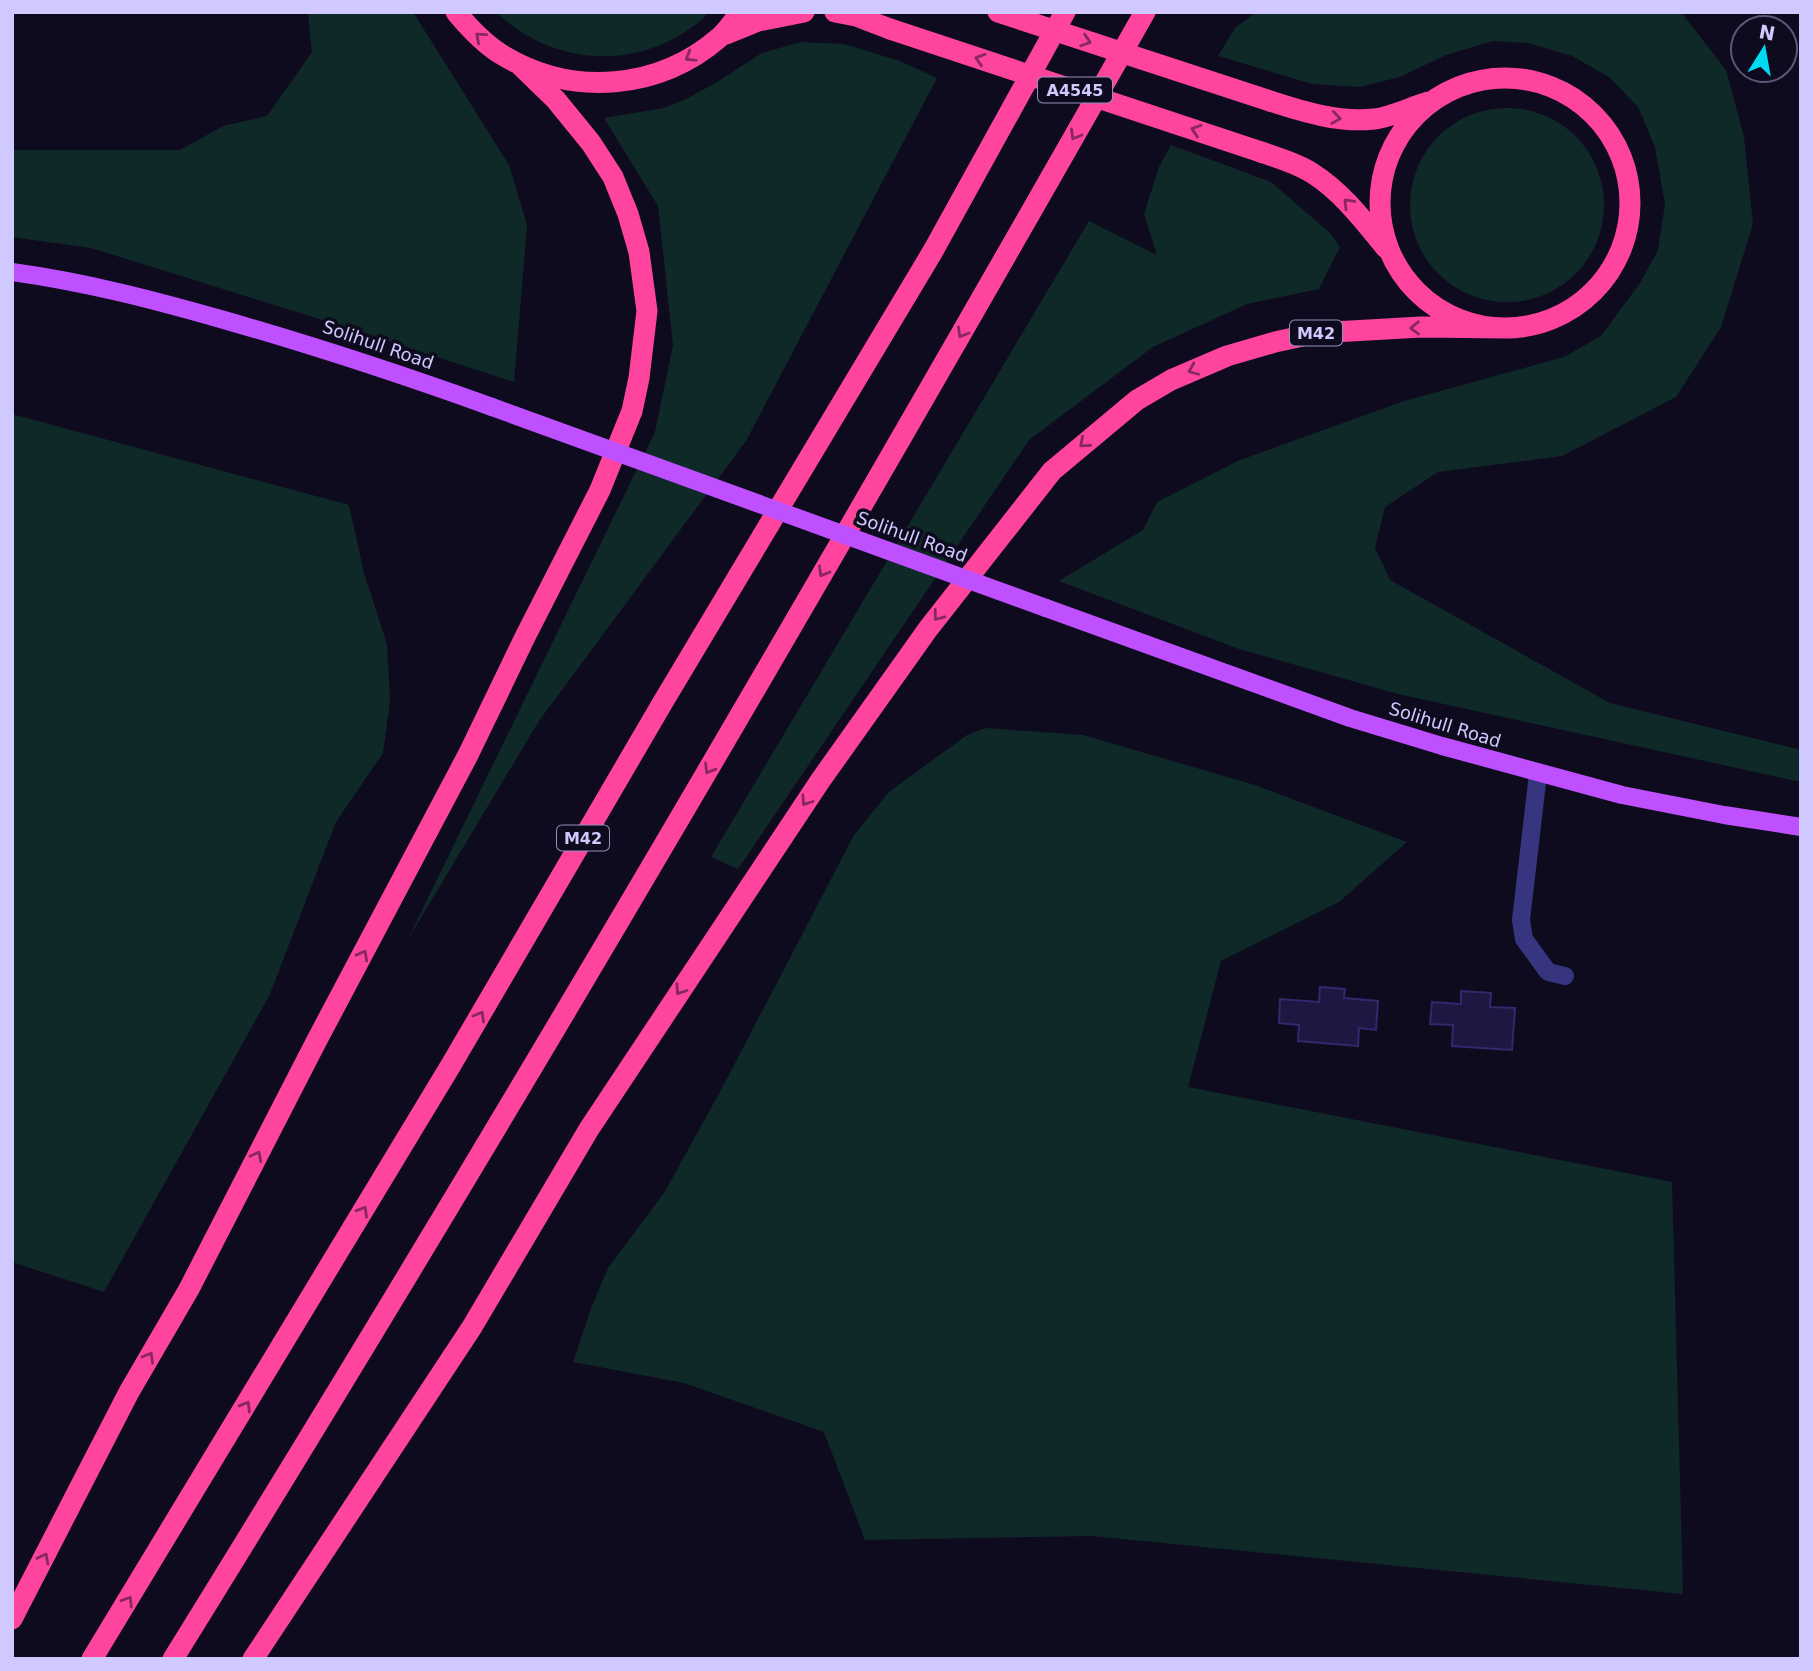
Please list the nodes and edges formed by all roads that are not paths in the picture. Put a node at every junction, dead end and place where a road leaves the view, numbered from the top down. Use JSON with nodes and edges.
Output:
{"nodes":[{"id":1,"x":456,"y":12,"type":"edge"},
{"id":2,"x":741,"y":12,"type":"edge"},
{"id":3,"x":804,"y":12,"type":"edge"},
{"id":4,"x":835,"y":12,"type":"edge"},
{"id":5,"x":998,"y":12,"type":"edge"},
{"id":6,"x":1065,"y":12,"type":"edge"},
{"id":7,"x":1144,"y":12,"type":"edge"},
{"id":8,"x":721,"y":36,"type":"junction"},
{"id":9,"x":520,"y":65,"type":"junction"},
{"id":10,"x":1440,"y":98,"type":"junction"},
{"id":11,"x":1392,"y":255,"type":"junction"},
{"id":12,"x":12,"y":272,"type":"edge"},
{"id":13,"x":1507,"y":328,"type":"junction"},
{"id":14,"x":1538,"y":774,"type":"junction"},
{"id":15,"x":1801,"y":827,"type":"edge"},
{"id":16,"x":1564,"y":976,"type":"dead end"},
{"id":17,"x":12,"y":1619,"type":"edge"},
{"id":18,"x":92,"y":1659,"type":"edge"},
{"id":19,"x":173,"y":1659,"type":"edge"},
{"id":20,"x":253,"y":1659,"type":"edge"}],
"edges":[{"from":9,"to":1,"type":"highway","one_way":true},
{"from":2,"to":8,"type":"highway"},
{"from":3,"to":8,"type":"highway"},
{"from":11,"to":4,"type":"highway","number":"A4545","one_way":true,"bridge":true},
{"from":5,"to":10,"type":"highway","one_way":true,"bridge":true},
{"from":18,"to":6,"type":"highway","number":"M42","one_way":true},
{"from":7,"to":19,"type":"highway","one_way":true},
{"from":8,"to":9,"type":"highway","one_way":true},
{"from":17,"to":9,"type":"highway","one_way":true},
{"from":10,"to":11,"type":"highway"},
{"from":10,"to":13,"type":"highway"},
{"from":11,"to":13,"type":"highway"},
{"from":12,"to":14,"type":"main road","name":"Solihull Road","bridge":true},
{"from":13,"to":20,"type":"highway","number":"M42","one_way":true},
{"from":14,"to":15,"type":"main road","name":"Solihull Road"},
{"from":14,"to":16,"type":"lane"}]}
